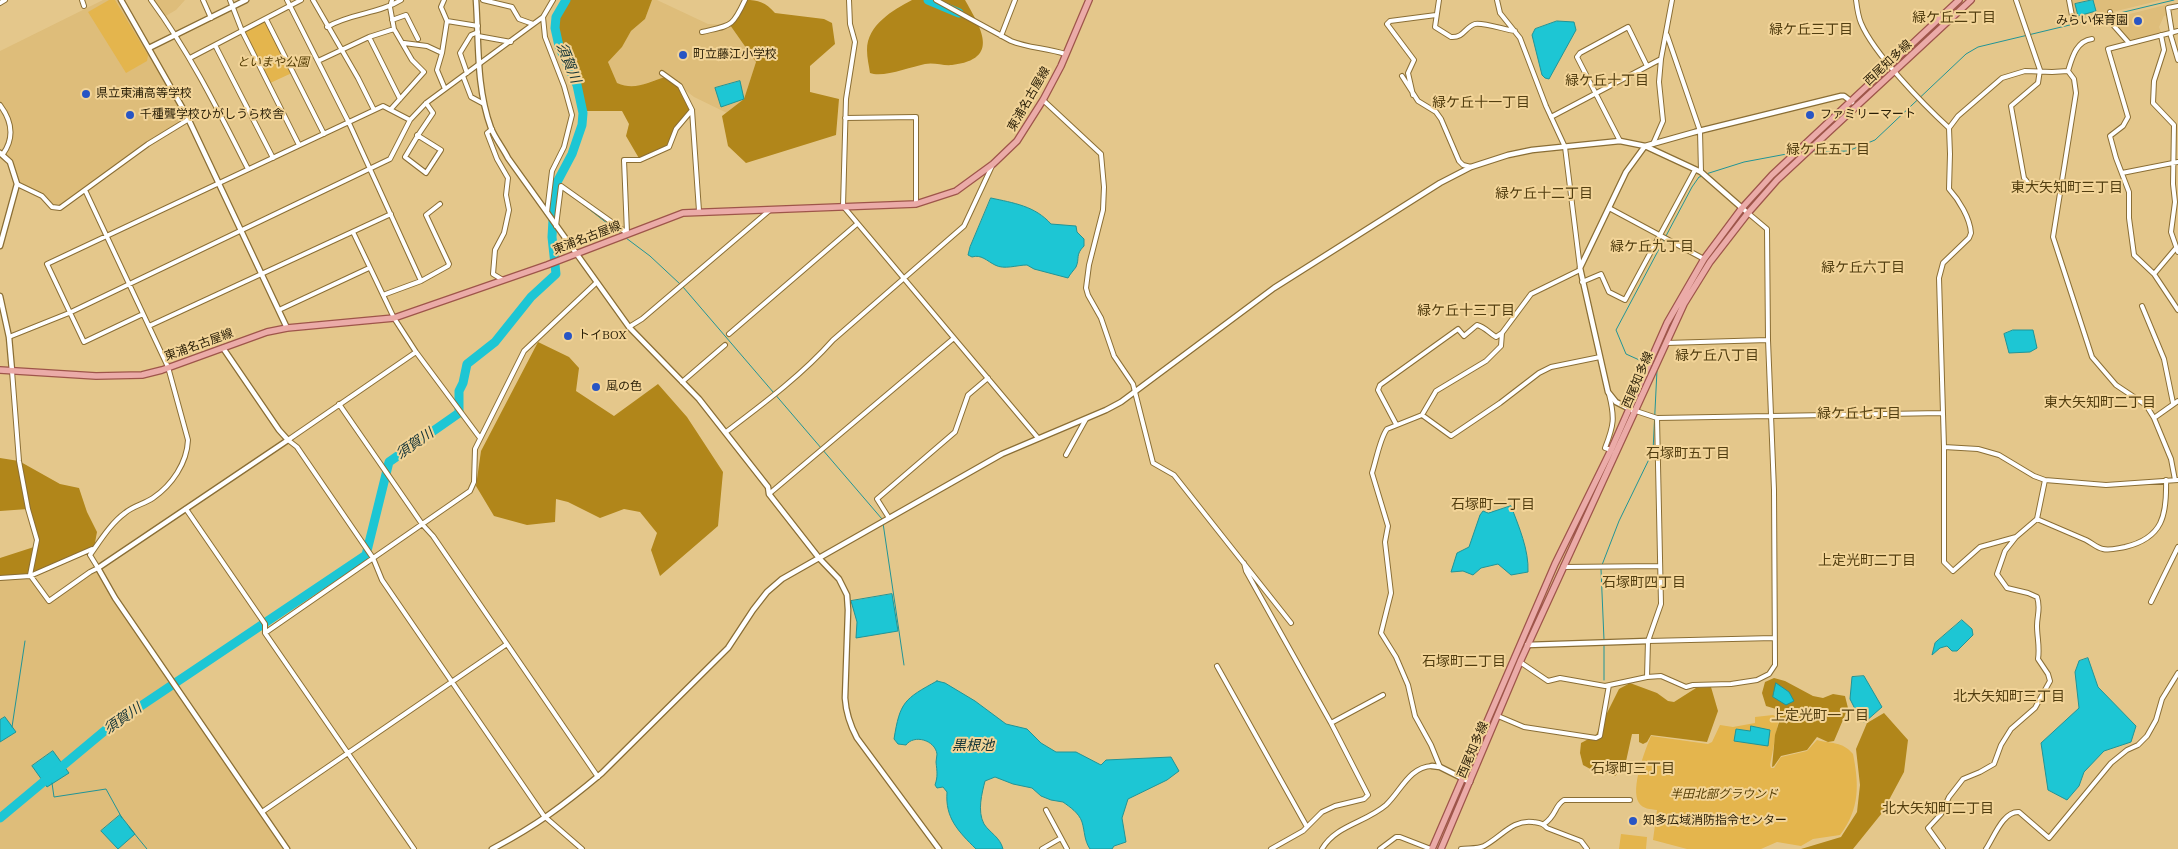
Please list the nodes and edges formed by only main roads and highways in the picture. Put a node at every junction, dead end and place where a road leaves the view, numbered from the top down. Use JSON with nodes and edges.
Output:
{"nodes":[{"id":1,"x":1089,"y":0,"type":"edge"},
{"id":2,"x":1959,"y":0,"type":"edge"},
{"id":3,"x":1971,"y":0,"type":"edge"},
{"id":4,"x":1893,"y":68,"type":"junction"},
{"id":5,"x":1801,"y":153,"type":"junction"},
{"id":6,"x":1652,"y":366,"type":"junction"},
{"id":7,"x":0,"y":370,"type":"edge"},
{"id":8,"x":1431,"y":849,"type":"edge"},
{"id":9,"x":1442,"y":849,"type":"edge"}],
"edges":[{"from":1,"to":7,"type":"main road","name":"東浦名古屋線"},
{"from":2,"to":4,"type":"main road","name":"西尾知多線"},
{"from":3,"to":4,"type":"main road","name":"西尾知多線"},
{"from":4,"to":5,"type":"main road","name":"西尾知多線"},
{"from":4,"to":5,"type":"main road","name":"西尾知多線"},
{"from":5,"to":6,"type":"main road","name":"西尾知多線"},
{"from":5,"to":6,"type":"main road","name":"西尾知多線"},
{"from":6,"to":8,"type":"main road","name":"西尾知多線"},
{"from":6,"to":9,"type":"main road","name":"西尾知多線"}]}
